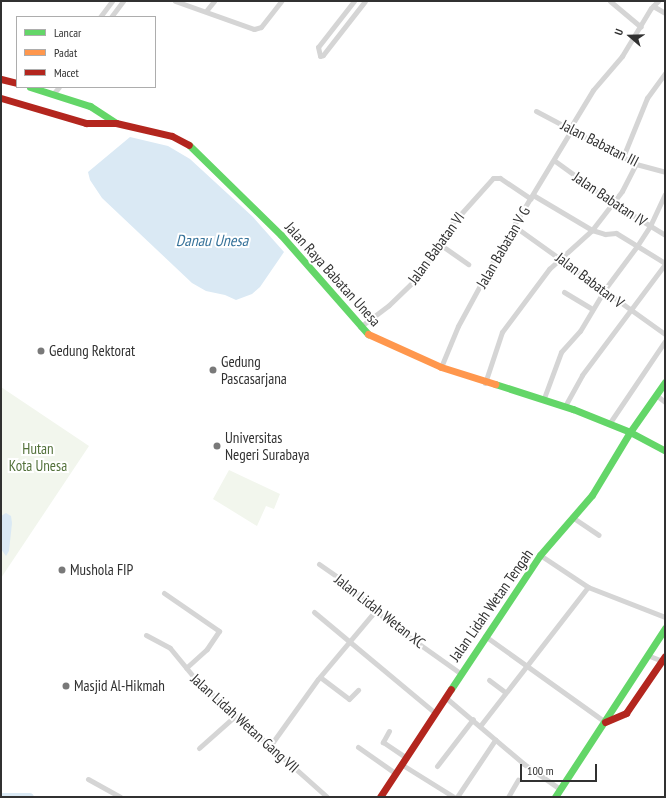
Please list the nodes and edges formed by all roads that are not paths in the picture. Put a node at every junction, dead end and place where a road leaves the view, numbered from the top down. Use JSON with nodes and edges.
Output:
{"nodes":[{"id":1,"x":112,"y":1,"type":"edge"},
{"id":2,"x":123,"y":1,"type":"edge"},
{"id":3,"x":175,"y":1,"type":"edge"},
{"id":4,"x":214,"y":1,"type":"edge"},
{"id":5,"x":281,"y":1,"type":"edge"},
{"id":6,"x":354,"y":1,"type":"edge"},
{"id":7,"x":365,"y":1,"type":"edge"},
{"id":8,"x":610,"y":1,"type":"edge"},
{"id":9,"x":658,"y":1,"type":"edge"},
{"id":10,"x":653,"y":6,"type":"junction"},
{"id":11,"x":206,"y":11,"type":"junction"},
{"id":12,"x":665,"y":12,"type":"edge"},
{"id":13,"x":101,"y":16,"type":"edge"},
{"id":14,"x":112,"y":16,"type":"edge"},
{"id":15,"x":641,"y":27,"type":"junction"},
{"id":16,"x":665,"y":73,"type":"edge"},
{"id":17,"x":1,"y":79,"type":"edge"},
{"id":18,"x":16,"y":83,"type":"edge"},
{"id":19,"x":58,"y":88,"type":"edge"},
{"id":20,"x":46,"y":89,"type":"edge"},
{"id":21,"x":53,"y":94,"type":"junction"},
{"id":22,"x":1,"y":98,"type":"edge"},
{"id":23,"x":90,"y":106,"type":"junction"},
{"id":24,"x":536,"y":110,"type":"dead end"},
{"id":25,"x":86,"y":123,"type":"junction"},
{"id":26,"x":116,"y":123,"type":"junction"},
{"id":27,"x":571,"y":129,"type":"junction"},
{"id":28,"x":623,"y":157,"type":"junction"},
{"id":29,"x":555,"y":161,"type":"junction"},
{"id":30,"x":636,"y":164,"type":"junction"},
{"id":31,"x":665,"y":172,"type":"edge"},
{"id":32,"x":665,"y":194,"type":"edge"},
{"id":33,"x":532,"y":197,"type":"junction"},
{"id":34,"x":613,"y":203,"type":"junction"},
{"id":35,"x":514,"y":226,"type":"junction"},
{"id":36,"x":650,"y":226,"type":"junction"},
{"id":37,"x":592,"y":230,"type":"junction"},
{"id":38,"x":665,"y":235,"type":"edge"},
{"id":39,"x":438,"y":243,"type":"junction"},
{"id":40,"x":637,"y":246,"type":"junction"},
{"id":41,"x":561,"y":258,"type":"junction"},
{"id":42,"x":468,"y":264,"type":"dead end"},
{"id":43,"x":665,"y":264,"type":"edge"},
{"id":44,"x":605,"y":289,"type":"junction"},
{"id":45,"x":564,"y":292,"type":"dead end"},
{"id":46,"x":592,"y":309,"type":"junction"},
{"id":47,"x":630,"y":310,"type":"junction"},
{"id":48,"x":360,"y":327,"type":"junction"},
{"id":49,"x":665,"y":334,"type":"edge"},
{"id":50,"x":665,"y":341,"type":"edge"},
{"id":51,"x":441,"y":367,"type":"junction"},
{"id":52,"x":665,"y":382,"type":"edge"},
{"id":53,"x":485,"y":383,"type":"junction"},
{"id":54,"x":656,"y":395,"type":"junction"},
{"id":55,"x":544,"y":398,"type":"junction"},
{"id":56,"x":665,"y":402,"type":"edge"},
{"id":57,"x":565,"y":406,"type":"junction"},
{"id":58,"x":609,"y":424,"type":"junction"},
{"id":59,"x":630,"y":432,"type":"junction"},
{"id":60,"x":665,"y":451,"type":"edge"},
{"id":61,"x":572,"y":517,"type":"junction"},
{"id":62,"x":599,"y":535,"type":"dead end"},
{"id":63,"x":540,"y":556,"type":"junction"},
{"id":64,"x":318,"y":564,"type":"dead end"},
{"id":65,"x":588,"y":587,"type":"junction"},
{"id":66,"x":164,"y":593,"type":"dead end"},
{"id":67,"x":314,"y":612,"type":"dead end"},
{"id":68,"x":375,"y":612,"type":"junction"},
{"id":69,"x":665,"y":617,"type":"edge"},
{"id":70,"x":665,"y":630,"type":"edge"},
{"id":71,"x":146,"y":635,"type":"dead end"},
{"id":72,"x":485,"y":636,"type":"junction"},
{"id":73,"x":350,"y":643,"type":"junction"},
{"id":74,"x":647,"y":655,"type":"junction"},
{"id":75,"x":664,"y":660,"type":"edge"},
{"id":76,"x":527,"y":665,"type":"junction"},
{"id":77,"x":186,"y":668,"type":"junction"},
{"id":78,"x":460,"y":673,"type":"junction"},
{"id":79,"x":320,"y":677,"type":"junction"},
{"id":80,"x":488,"y":680,"type":"dead end"},
{"id":81,"x":358,"y":690,"type":"dead end"},
{"id":82,"x":505,"y":692,"type":"junction"},
{"id":83,"x":445,"y":697,"type":"junction"},
{"id":84,"x":434,"y":712,"type":"junction"},
{"id":85,"x":235,"y":716,"type":"junction"},
{"id":86,"x":473,"y":719,"type":"junction"},
{"id":87,"x":605,"y":722,"type":"junction"},
{"id":88,"x":480,"y":726,"type":"junction"},
{"id":89,"x":389,"y":731,"type":"dead end"},
{"id":90,"x":495,"y":740,"type":"junction"},
{"id":91,"x":270,"y":746,"type":"junction"},
{"id":92,"x":358,"y":747,"type":"dead end"},
{"id":93,"x":199,"y":748,"type":"dead end"},
{"id":94,"x":403,"y":760,"type":"junction"},
{"id":95,"x":437,"y":766,"type":"dead end"},
{"id":96,"x":395,"y":773,"type":"junction"},
{"id":97,"x":88,"y":779,"type":"dead end"},
{"id":98,"x":518,"y":780,"type":"dead end"},
{"id":99,"x":560,"y":789,"type":"junction"},
{"id":100,"x":120,"y":797,"type":"edge"},
{"id":101,"x":327,"y":797,"type":"edge"},
{"id":102,"x":380,"y":797,"type":"edge"},
{"id":103,"x":456,"y":797,"type":"edge"},
{"id":104,"x":508,"y":797,"type":"edge"},
{"id":105,"x":555,"y":797,"type":"edge"}],
"edges":[{"from":1,"to":13,"type":"street"},
{"from":2,"to":14,"type":"street"},
{"from":3,"to":11,"type":"street"},
{"from":4,"to":11,"type":"street"},
{"from":5,"to":11,"type":"street"},
{"from":6,"to":7,"type":"street"},
{"from":8,"to":15,"type":"street"},
{"from":9,"to":10,"type":"street","name":"Jalan Babatan V G"},
{"from":10,"to":12,"type":"street"},
{"from":10,"to":15,"type":"street","name":"Jalan Babatan V G"},
{"from":15,"to":27,"type":"street","name":"Jalan Babatan V G"},
{"from":16,"to":28,"type":"street"},
{"from":17,"to":18,"type":"main road"},
{"from":19,"to":21,"type":"street"},
{"from":20,"to":21,"type":"main road"},
{"from":21,"to":23,"type":"main road"},
{"from":22,"to":25,"type":"main road"},
{"from":23,"to":25,"type":"main road"},
{"from":23,"to":26,"type":"main road"},
{"from":24,"to":27,"type":"street","name":"Jalan Babatan III"},
{"from":25,"to":26,"type":"main road"},
{"from":26,"to":48,"type":"main road","name":"Jalan Raya Babatan Unesa"},
{"from":27,"to":28,"type":"street","name":"Jalan Babatan III"},
{"from":27,"to":29,"type":"street","name":"Jalan Babatan V G"},
{"from":28,"to":30,"type":"street","name":"Jalan Babatan III"},
{"from":29,"to":33,"type":"street","name":"Jalan Babatan V G"},
{"from":29,"to":34,"type":"street","name":"Jalan Babatan IV"},
{"from":30,"to":31,"type":"street","name":"Jalan Babatan III"},
{"from":30,"to":34,"type":"street"},
{"from":32,"to":36,"type":"street"},
{"from":33,"to":35,"type":"street","name":"Jalan Babatan V G"},
{"from":33,"to":37,"type":"street","name":"Jalan Babatan VI"},
{"from":33,"to":39,"type":"street","name":"Jalan Babatan VI"},
{"from":34,"to":36,"type":"street","name":"Jalan Babatan IV"},
{"from":34,"to":37,"type":"street"},
{"from":35,"to":41,"type":"street","name":"Jalan Babatan V"},
{"from":35,"to":51,"type":"street","name":"Jalan Babatan V G"},
{"from":36,"to":38,"type":"street","name":"Jalan Babatan IV"},
{"from":36,"to":40,"type":"street"},
{"from":37,"to":40,"type":"street","name":"Jalan Babatan VI"},
{"from":37,"to":41,"type":"street"},
{"from":39,"to":42,"type":"street"},
{"from":39,"to":48,"type":"street","name":"Jalan Babatan VI"},
{"from":40,"to":43,"type":"street","name":"Jalan Babatan VI"},
{"from":40,"to":44,"type":"street"},
{"from":41,"to":44,"type":"street","name":"Jalan Babatan V"},
{"from":41,"to":53,"type":"street"},
{"from":43,"to":47,"type":"street"},
{"from":44,"to":46,"type":"street"},
{"from":44,"to":47,"type":"street","name":"Jalan Babatan V"},
{"from":45,"to":46,"type":"street"},
{"from":46,"to":55,"type":"street"},
{"from":47,"to":49,"type":"street","name":"Jalan Babatan V"},
{"from":47,"to":57,"type":"street"},
{"from":48,"to":51,"type":"main road","name":"Jalan Raya Babatan Unesa"},
{"from":50,"to":58,"type":"street"},
{"from":51,"to":53,"type":"main road","name":"Jalan Raya Babatan Unesa"},
{"from":52,"to":54,"type":"main road","name":"Jalan Lidah Wetan Tengah"},
{"from":53,"to":55,"type":"main road","name":"Jalan Raya Babatan Unesa"},
{"from":54,"to":56,"type":"street"},
{"from":54,"to":59,"type":"main road","name":"Jalan Lidah Wetan Tengah"},
{"from":55,"to":57,"type":"main road","name":"Jalan Raya Babatan Unesa"},
{"from":57,"to":58,"type":"main road","name":"Jalan Raya Babatan Unesa"},
{"from":58,"to":59,"type":"main road","name":"Jalan Raya Babatan Unesa"},
{"from":59,"to":60,"type":"main road","name":"Jalan Raya Babatan Unesa"},
{"from":59,"to":61,"type":"main road","name":"Jalan Lidah Wetan Tengah"},
{"from":61,"to":62,"type":"street"},
{"from":61,"to":63,"type":"main road","name":"Jalan Lidah Wetan Tengah"},
{"from":63,"to":65,"type":"street"},
{"from":63,"to":72,"type":"main road","name":"Jalan Lidah Wetan Tengah"},
{"from":64,"to":68,"type":"street","name":"Jalan Lidah Wetan XC"},
{"from":65,"to":69,"type":"street"},
{"from":65,"to":76,"type":"street"},
{"from":66,"to":77,"type":"street"},
{"from":67,"to":73,"type":"street"},
{"from":68,"to":73,"type":"street"},
{"from":68,"to":78,"type":"street","name":"Jalan Lidah Wetan XC"},
{"from":70,"to":74,"type":"main road"},
{"from":71,"to":77,"type":"street","name":"Jalan Lidah Wetan Gang VII"},
{"from":72,"to":76,"type":"street"},
{"from":72,"to":78,"type":"main road","name":"Jalan Lidah Wetan Tengah"},
{"from":73,"to":79,"type":"street"},
{"from":73,"to":84,"type":"street"},
{"from":74,"to":75,"type":"street"},
{"from":74,"to":87,"type":"main road"},
{"from":75,"to":87,"type":"main road"},
{"from":76,"to":82,"type":"street"},
{"from":76,"to":87,"type":"street"},
{"from":77,"to":85,"type":"street","name":"Jalan Lidah Wetan Gang VII"},
{"from":78,"to":83,"type":"main road","name":"Jalan Lidah Wetan Tengah"},
{"from":79,"to":81,"type":"street"},
{"from":79,"to":91,"type":"street"},
{"from":80,"to":82,"type":"street"},
{"from":82,"to":88,"type":"street"},
{"from":83,"to":84,"type":"main road","name":"Jalan Lidah Wetan Tengah"},
{"from":83,"to":86,"type":"street"},
{"from":84,"to":94,"type":"main road","name":"Jalan Lidah Wetan Tengah"},
{"from":85,"to":91,"type":"street","name":"Jalan Lidah Wetan Gang VII"},
{"from":85,"to":93,"type":"street"},
{"from":86,"to":88,"type":"street"},
{"from":86,"to":95,"type":"street"},
{"from":87,"to":99,"type":"main road"},
{"from":88,"to":90,"type":"street"},
{"from":89,"to":94,"type":"street"},
{"from":90,"to":99,"type":"street"},
{"from":90,"to":103,"type":"street"},
{"from":91,"to":101,"type":"street","name":"Jalan Lidah Wetan Gang VII"},
{"from":92,"to":96,"type":"street"},
{"from":94,"to":96,"type":"main road","name":"Jalan Lidah Wetan Tengah"},
{"from":94,"to":103,"type":"street"},
{"from":96,"to":102,"type":"main road","name":"Jalan Lidah Wetan Tengah"},
{"from":97,"to":100,"type":"street"},
{"from":98,"to":104,"type":"street"},
{"from":99,"to":105,"type":"main road"}]}
